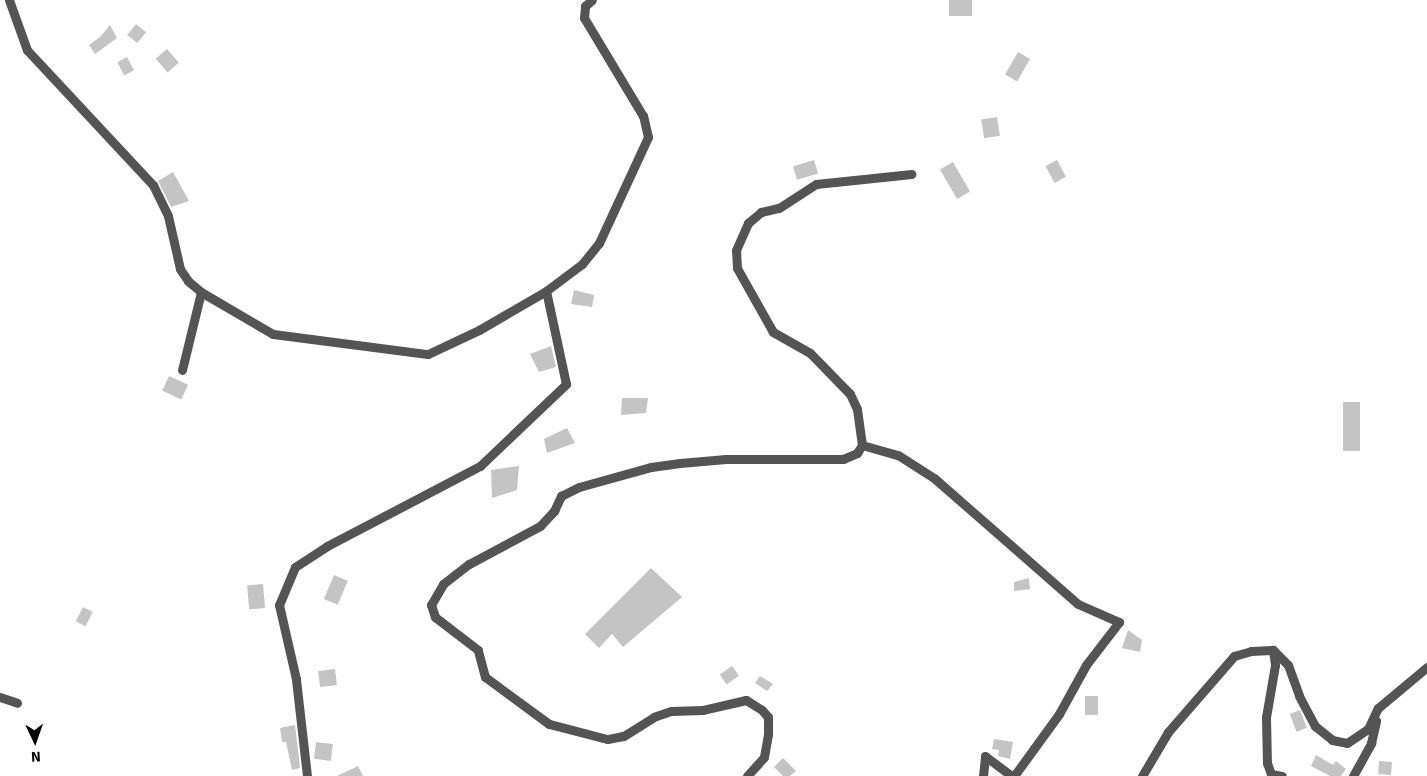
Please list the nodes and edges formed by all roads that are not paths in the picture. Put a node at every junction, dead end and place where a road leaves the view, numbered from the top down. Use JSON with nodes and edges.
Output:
{"nodes":[{"id":1,"x":9,"y":0,"type":"edge"},
{"id":2,"x":592,"y":0,"type":"edge"},
{"id":3,"x":911,"y":174,"type":"dead end"},
{"id":4,"x":546,"y":291,"type":"junction"},
{"id":5,"x":201,"y":292,"type":"junction"},
{"id":6,"x":182,"y":370,"type":"dead end"},
{"id":7,"x":862,"y":444,"type":"junction"},
{"id":8,"x":1274,"y":650,"type":"junction"},
{"id":9,"x":1427,"y":667,"type":"edge"},
{"id":10,"x":0,"y":697,"type":"edge"},
{"id":11,"x":17,"y":703,"type":"dead end"},
{"id":12,"x":1378,"y":708,"type":"junction"},
{"id":13,"x":307,"y":776,"type":"edge"},
{"id":14,"x":747,"y":776,"type":"edge"},
{"id":15,"x":983,"y":776,"type":"edge"},
{"id":16,"x":1013,"y":776,"type":"edge"},
{"id":17,"x":1142,"y":776,"type":"edge"},
{"id":18,"x":1282,"y":776,"type":"edge"},
{"id":19,"x":1353,"y":776,"type":"edge"}],
"edges":[{"from":1,"to":5,"type":"street"},
{"from":2,"to":4,"type":"street"},
{"from":3,"to":7,"type":"street"},
{"from":4,"to":5,"type":"street"},
{"from":4,"to":13,"type":"street"},
{"from":5,"to":6,"type":"street"},
{"from":7,"to":14,"type":"street"},
{"from":7,"to":16,"type":"street"},
{"from":8,"to":12,"type":"street"},
{"from":8,"to":17,"type":"street"},
{"from":8,"to":18,"type":"street"},
{"from":9,"to":12,"type":"street"},
{"from":10,"to":11,"type":"street"},
{"from":12,"to":19,"type":"street"},
{"from":15,"to":16,"type":"street"}]}
